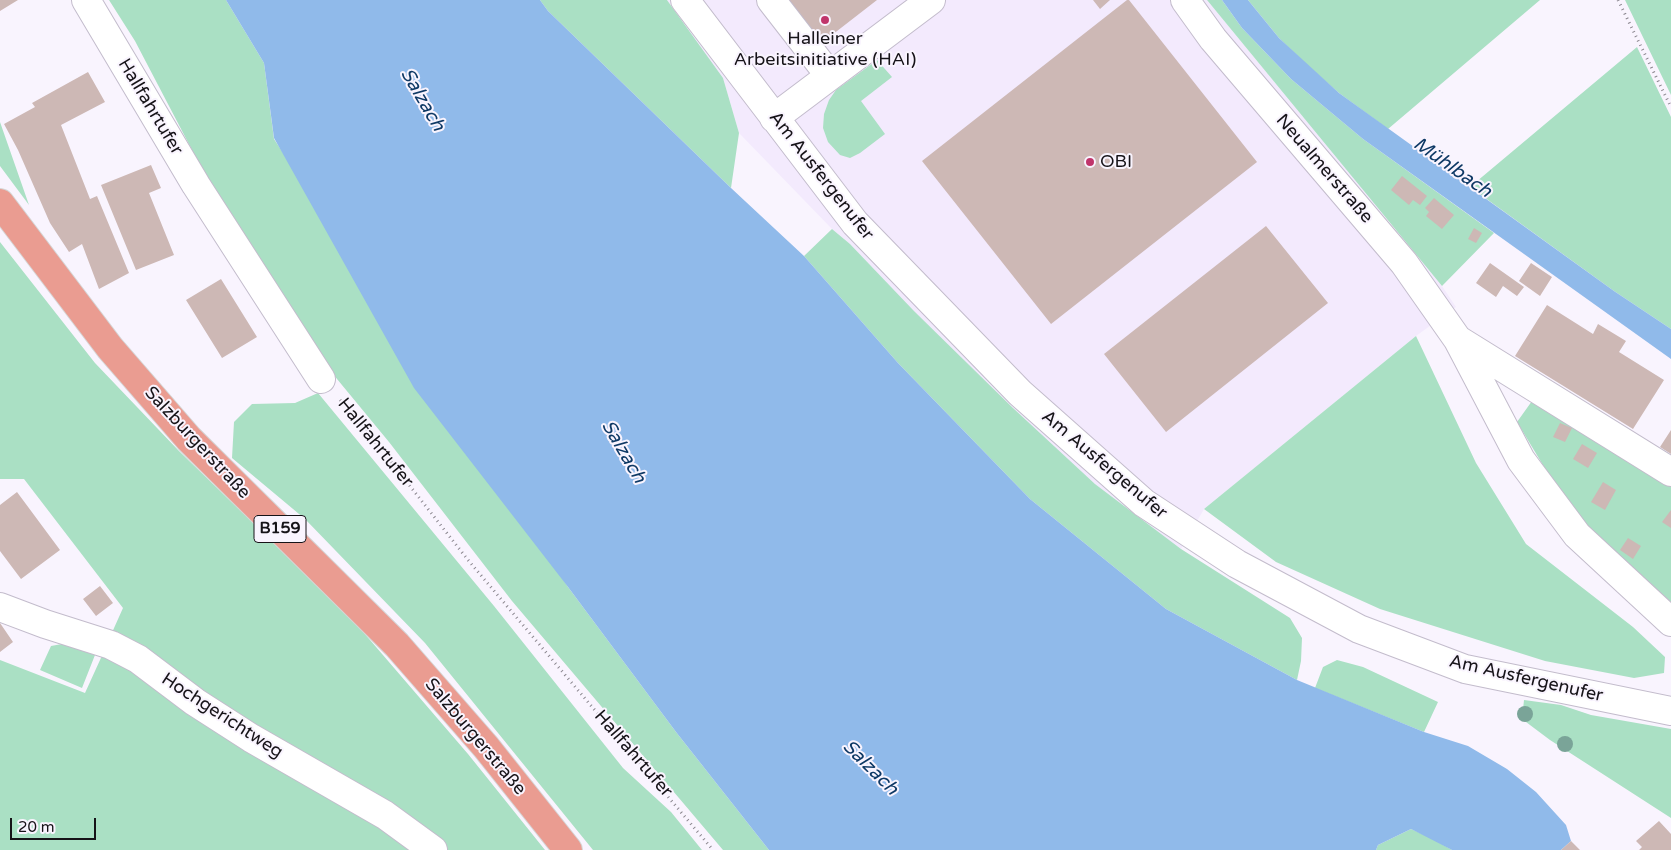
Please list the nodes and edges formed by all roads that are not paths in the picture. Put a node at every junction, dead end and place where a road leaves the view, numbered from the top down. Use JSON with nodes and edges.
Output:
{"nodes":[{"id":1,"x":86,"y":0,"type":"edge"},
{"id":2,"x":685,"y":0,"type":"edge"},
{"id":3,"x":771,"y":0,"type":"edge"},
{"id":4,"x":931,"y":0,"type":"edge"},
{"id":5,"x":1185,"y":0,"type":"edge"},
{"id":6,"x":830,"y":76,"type":"junction"},
{"id":7,"x":774,"y":118,"type":"junction"},
{"id":8,"x":0,"y":203,"type":"edge"},
{"id":9,"x":1458,"y":340,"type":"junction"},
{"id":10,"x":321,"y":379,"type":"road end"},
{"id":11,"x":1671,"y":472,"type":"edge"},
{"id":12,"x":0,"y":607,"type":"edge"},
{"id":13,"x":1671,"y":622,"type":"edge"},
{"id":14,"x":1671,"y":710,"type":"edge"},
{"id":15,"x":433,"y":850,"type":"edge"},
{"id":16,"x":568,"y":850,"type":"edge"}],
"edges":[{"from":1,"to":10,"type":"street","name":"Hallfahrtufer"},
{"from":2,"to":7,"type":"street","name":"Am Ausfergenufer"},
{"from":3,"to":6,"type":"street"},
{"from":4,"to":6,"type":"street"},
{"from":5,"to":9,"type":"street","name":"Neualmerstraße"},
{"from":6,"to":7,"type":"street"},
{"from":7,"to":14,"type":"street","name":"Am Ausfergenufer"},
{"from":8,"to":16,"type":"main road","name":"Salzburgerstraße","number":"B159"},
{"from":9,"to":11,"type":"street","name":"Neualmerstraße"},
{"from":9,"to":13,"type":"street","name":"Neualmerstraße"},
{"from":12,"to":15,"type":"street","name":"Hochgerichtweg"}]}
